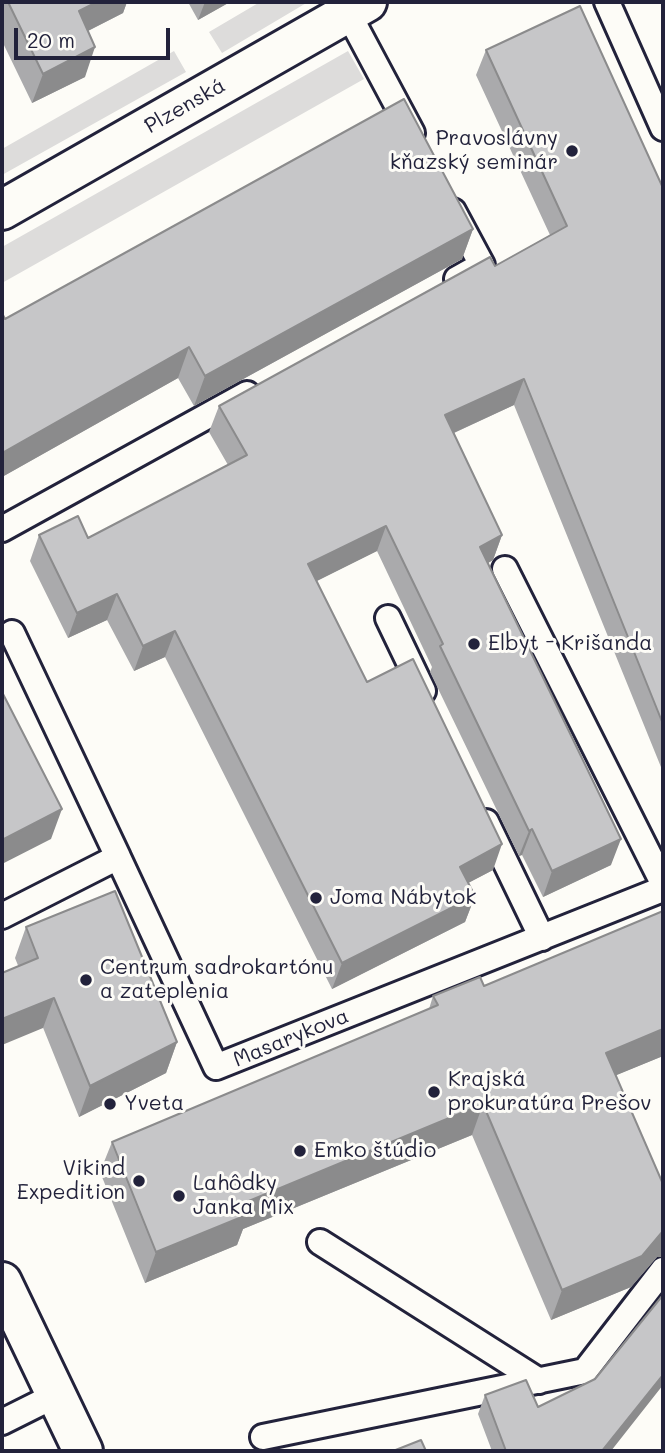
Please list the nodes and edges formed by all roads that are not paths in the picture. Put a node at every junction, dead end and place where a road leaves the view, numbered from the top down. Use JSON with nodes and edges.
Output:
{"nodes":[{"id":1,"x":607,"y":2,"type":"edge"},
{"id":2,"x":358,"y":7,"type":"edge"},
{"id":3,"x":663,"y":128,"type":"edge"},
{"id":4,"x":423,"y":155,"type":"edge"},
{"id":5,"x":443,"y":191,"type":"edge"},
{"id":6,"x":2,"y":210,"type":"edge"},
{"id":7,"x":434,"y":292,"type":"edge"},
{"id":8,"x":266,"y":384,"type":"edge"},
{"id":9,"x":2,"y":529,"type":"edge"},
{"id":10,"x":505,"y":569,"type":"dead end"},
{"id":11,"x":388,"y":618,"type":"dead end"},
{"id":12,"x":12,"y":633,"type":"dead end"},
{"id":13,"x":435,"y":717,"type":"edge"},
{"id":14,"x":477,"y":803,"type":"edge"},
{"id":15,"x":118,"y":857,"type":"junction"},
{"id":16,"x":663,"y":883,"type":"edge"},
{"id":17,"x":663,"y":889,"type":"edge"},
{"id":18,"x":2,"y":916,"type":"edge"},
{"id":19,"x":542,"y":938,"type":"junction"},
{"id":20,"x":320,"y":1242,"type":"dead end"},
{"id":21,"x":663,"y":1270,"type":"edge"},
{"id":22,"x":2,"y":1282,"type":"edge"},
{"id":23,"x":539,"y":1381,"type":"junction"},
{"id":24,"x":58,"y":1394,"type":"junction"},
{"id":25,"x":2,"y":1422,"type":"edge"},
{"id":26,"x":263,"y":1437,"type":"dead end"},
{"id":27,"x":83,"y":1451,"type":"edge"}],
"edges":[{"from":1,"to":3,"type":"lane"},
{"from":2,"to":4,"type":"lane"},
{"from":2,"to":6,"type":"street","name":"Plzenská"},
{"from":5,"to":7,"type":"lane"},
{"from":8,"to":9,"type":"lane"},
{"from":10,"to":16,"type":"lane"},
{"from":11,"to":13,"type":"lane"},
{"from":12,"to":15,"type":"lane"},
{"from":14,"to":19,"type":"lane"},
{"from":15,"to":18,"type":"lane"},
{"from":15,"to":19,"type":"lane","name":"Masarykova"},
{"from":17,"to":19,"type":"lane","name":"Masarykova"},
{"from":20,"to":23,"type":"lane"},
{"from":21,"to":23,"type":"lane"},
{"from":22,"to":24,"type":"street"},
{"from":23,"to":26,"type":"lane"},
{"from":24,"to":25,"type":"lane"},
{"from":24,"to":27,"type":"street"}]}
